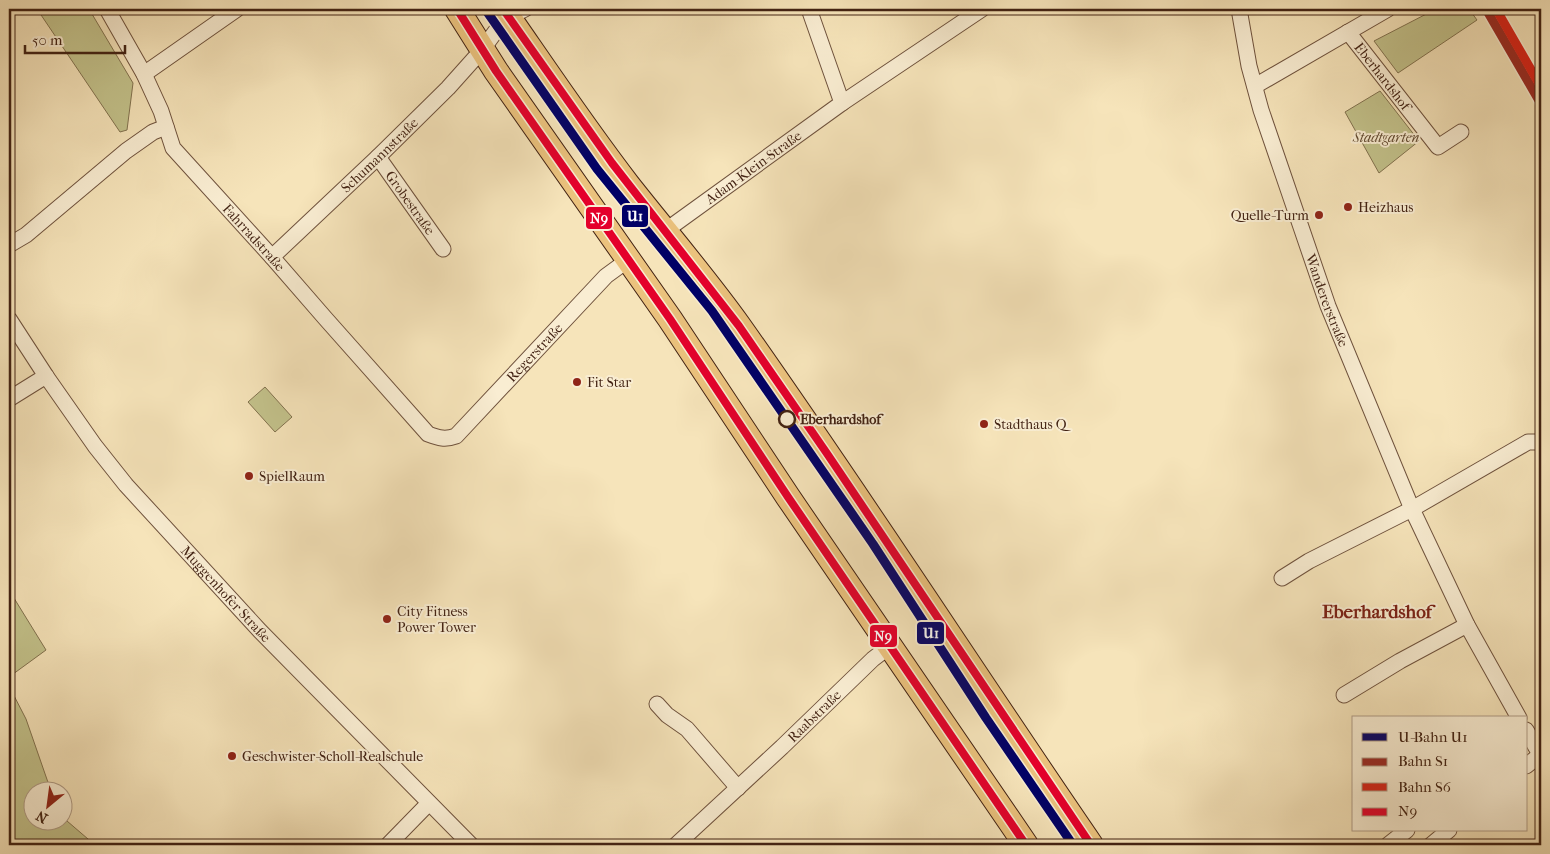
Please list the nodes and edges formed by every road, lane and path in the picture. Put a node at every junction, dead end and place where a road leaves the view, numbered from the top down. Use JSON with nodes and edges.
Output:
{"nodes":[{"id":1,"x":107,"y":9,"type":"edge"},
{"id":2,"x":237,"y":9,"type":"edge"},
{"id":3,"x":457,"y":9,"type":"edge"},
{"id":4,"x":809,"y":9,"type":"edge"},
{"id":5,"x":982,"y":9,"type":"edge"},
{"id":6,"x":1239,"y":9,"type":"edge"},
{"id":7,"x":1388,"y":9,"type":"edge"},
{"id":8,"x":512,"y":11,"type":"edge"},
{"id":9,"x":1348,"y":32,"type":"junction"},
{"id":10,"x":482,"y":50,"type":"junction"},
{"id":11,"x":144,"y":74,"type":"junction"},
{"id":12,"x":1255,"y":86,"type":"junction"},
{"id":13,"x":842,"y":103,"type":"junction"},
{"id":14,"x":166,"y":127,"type":"junction"},
{"id":15,"x":1461,"y":132,"type":"dead end"},
{"id":16,"x":378,"y":157,"type":"junction"},
{"id":17,"x":665,"y":231,"type":"junction"},
{"id":18,"x":9,"y":245,"type":"edge"},
{"id":19,"x":443,"y":249,"type":"dead end"},
{"id":20,"x":272,"y":257,"type":"junction"},
{"id":21,"x":628,"y":260,"type":"junction"},
{"id":22,"x":9,"y":319,"type":"edge"},
{"id":23,"x":46,"y":376,"type":"junction"},
{"id":24,"x":9,"y":398,"type":"edge"},
{"id":25,"x":439,"y":438,"type":"joint"},
{"id":26,"x":1541,"y":442,"type":"edge"},
{"id":27,"x":1412,"y":509,"type":"junction"},
{"id":28,"x":1282,"y":578,"type":"dead end"},
{"id":29,"x":1467,"y":625,"type":"junction"},
{"id":30,"x":890,"y":646,"type":"junction"},
{"id":31,"x":1344,"y":696,"type":"dead end"},
{"id":32,"x":657,"y":704,"type":"dead end"},
{"id":33,"x":1518,"y":716,"type":"edge"},
{"id":34,"x":1528,"y":734,"type":"edge"},
{"id":35,"x":1541,"y":755,"type":"edge"},
{"id":36,"x":1528,"y":765,"type":"edge"},
{"id":37,"x":738,"y":788,"type":"junction"},
{"id":38,"x":429,"y":803,"type":"junction"},
{"id":39,"x":1404,"y":832,"type":"edge"},
{"id":40,"x":1447,"y":832,"type":"edge"},
{"id":41,"x":388,"y":845,"type":"edge"},
{"id":42,"x":471,"y":845,"type":"edge"},
{"id":43,"x":676,"y":845,"type":"edge"},
{"id":44,"x":1026,"y":845,"type":"edge"},
{"id":45,"x":1091,"y":845,"type":"edge"},
{"id":46,"x":1388,"y":845,"type":"edge"},
{"id":47,"x":1431,"y":845,"type":"edge"}],
"edges":[{"from":1,"to":11,"type":"street","name":"Fahrradstraße"},
{"from":2,"to":11,"type":"street"},
{"from":3,"to":10,"type":"main road"},
{"from":4,"to":13,"type":"street"},
{"from":5,"to":13,"type":"street","name":"Adam-Klein-Straße"},
{"from":6,"to":12,"type":"street","name":"Wandererstraße"},
{"from":7,"to":9,"type":"street"},
{"from":8,"to":10,"type":"street","name":"Schumannstraße"},
{"from":8,"to":17,"type":"main road"},
{"from":9,"to":12,"type":"street"},
{"from":9,"to":15,"type":"street","name":"Eberhardshof"},
{"from":10,"to":16,"type":"street","name":"Schumannstraße"},
{"from":10,"to":21,"type":"main road"},
{"from":11,"to":14,"type":"street","name":"Fahrradstraße"},
{"from":12,"to":27,"type":"street","name":"Wandererstraße"},
{"from":13,"to":17,"type":"street","name":"Adam-Klein-Straße"},
{"from":14,"to":18,"type":"street"},
{"from":14,"to":20,"type":"street","name":"Fahrradstraße"},
{"from":16,"to":19,"type":"street","name":"Grobestraße"},
{"from":16,"to":20,"type":"street","name":"Schumannstraße"},
{"from":17,"to":45,"type":"main road"},
{"from":20,"to":25,"type":"street","name":"Fahrradstraße"},
{"from":21,"to":25,"type":"street","name":"Regerstraße"},
{"from":21,"to":30,"type":"main road"},
{"from":22,"to":23,"type":"street","name":"Muggenhofer Straße"},
{"from":23,"to":24,"type":"street"},
{"from":23,"to":38,"type":"street","name":"Muggenhofer Straße"},
{"from":26,"to":27,"type":"street"},
{"from":27,"to":28,"type":"street"},
{"from":27,"to":29,"type":"street","name":"Wandererstraße"},
{"from":29,"to":31,"type":"street"},
{"from":29,"to":33,"type":"street","name":"Wandererstraße"},
{"from":30,"to":37,"type":"street","name":"Raabstraße"},
{"from":30,"to":44,"type":"main road"},
{"from":32,"to":37,"type":"street"},
{"from":34,"to":35,"type":"street"},
{"from":35,"to":36,"type":"street"},
{"from":37,"to":43,"type":"street","name":"Raabstraße"},
{"from":38,"to":41,"type":"street"},
{"from":38,"to":42,"type":"street","name":"Muggenhofer Straße"},
{"from":39,"to":46,"type":"street"},
{"from":40,"to":47,"type":"street"}]}
